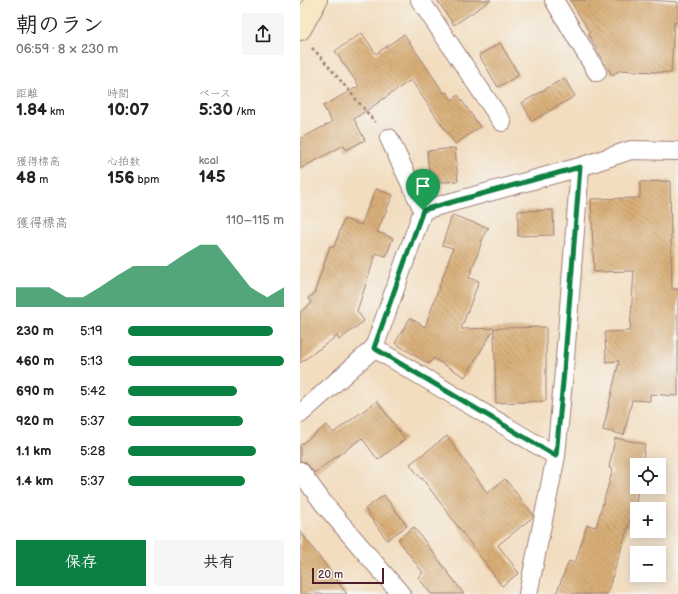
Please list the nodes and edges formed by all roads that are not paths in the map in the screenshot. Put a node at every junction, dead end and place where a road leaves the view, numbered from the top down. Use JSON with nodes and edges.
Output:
{"nodes":[{"id":1,"x":316,"y":0,"type":"edge"},
{"id":2,"x":420,"y":0,"type":"edge"},
{"id":3,"x":554,"y":0,"type":"edge"},
{"id":4,"x":305,"y":37,"type":"edge"},
{"id":5,"x":597,"y":72,"type":"dead end"},
{"id":6,"x":502,"y":122,"type":"dead end"},
{"id":7,"x":389,"y":138,"type":"road end"},
{"id":8,"x":678,"y":151,"type":"edge"},
{"id":9,"x":580,"y":167,"type":"junction"},
{"id":10,"x":423,"y":210,"type":"junction"},
{"id":11,"x":374,"y":348,"type":"junction"},
{"id":12,"x":300,"y":414,"type":"edge"},
{"id":13,"x":556,"y":456,"type":"junction"},
{"id":14,"x":300,"y":471,"type":"edge"},
{"id":15,"x":401,"y":594,"type":"edge"},
{"id":16,"x":528,"y":594,"type":"edge"}],
"edges":[{"from":1,"to":4,"type":"main road"},
{"from":2,"to":6,"type":"street"},
{"from":3,"to":5,"type":"street"},
{"from":7,"to":10,"type":"street"},
{"from":8,"to":9,"type":"street"},
{"from":9,"to":10,"type":"street"},
{"from":9,"to":13,"type":"street"},
{"from":10,"to":11,"type":"street"},
{"from":11,"to":12,"type":"street"},
{"from":11,"to":13,"type":"street"},
{"from":13,"to":16,"type":"street"},
{"from":14,"to":15,"type":"street"}]}
